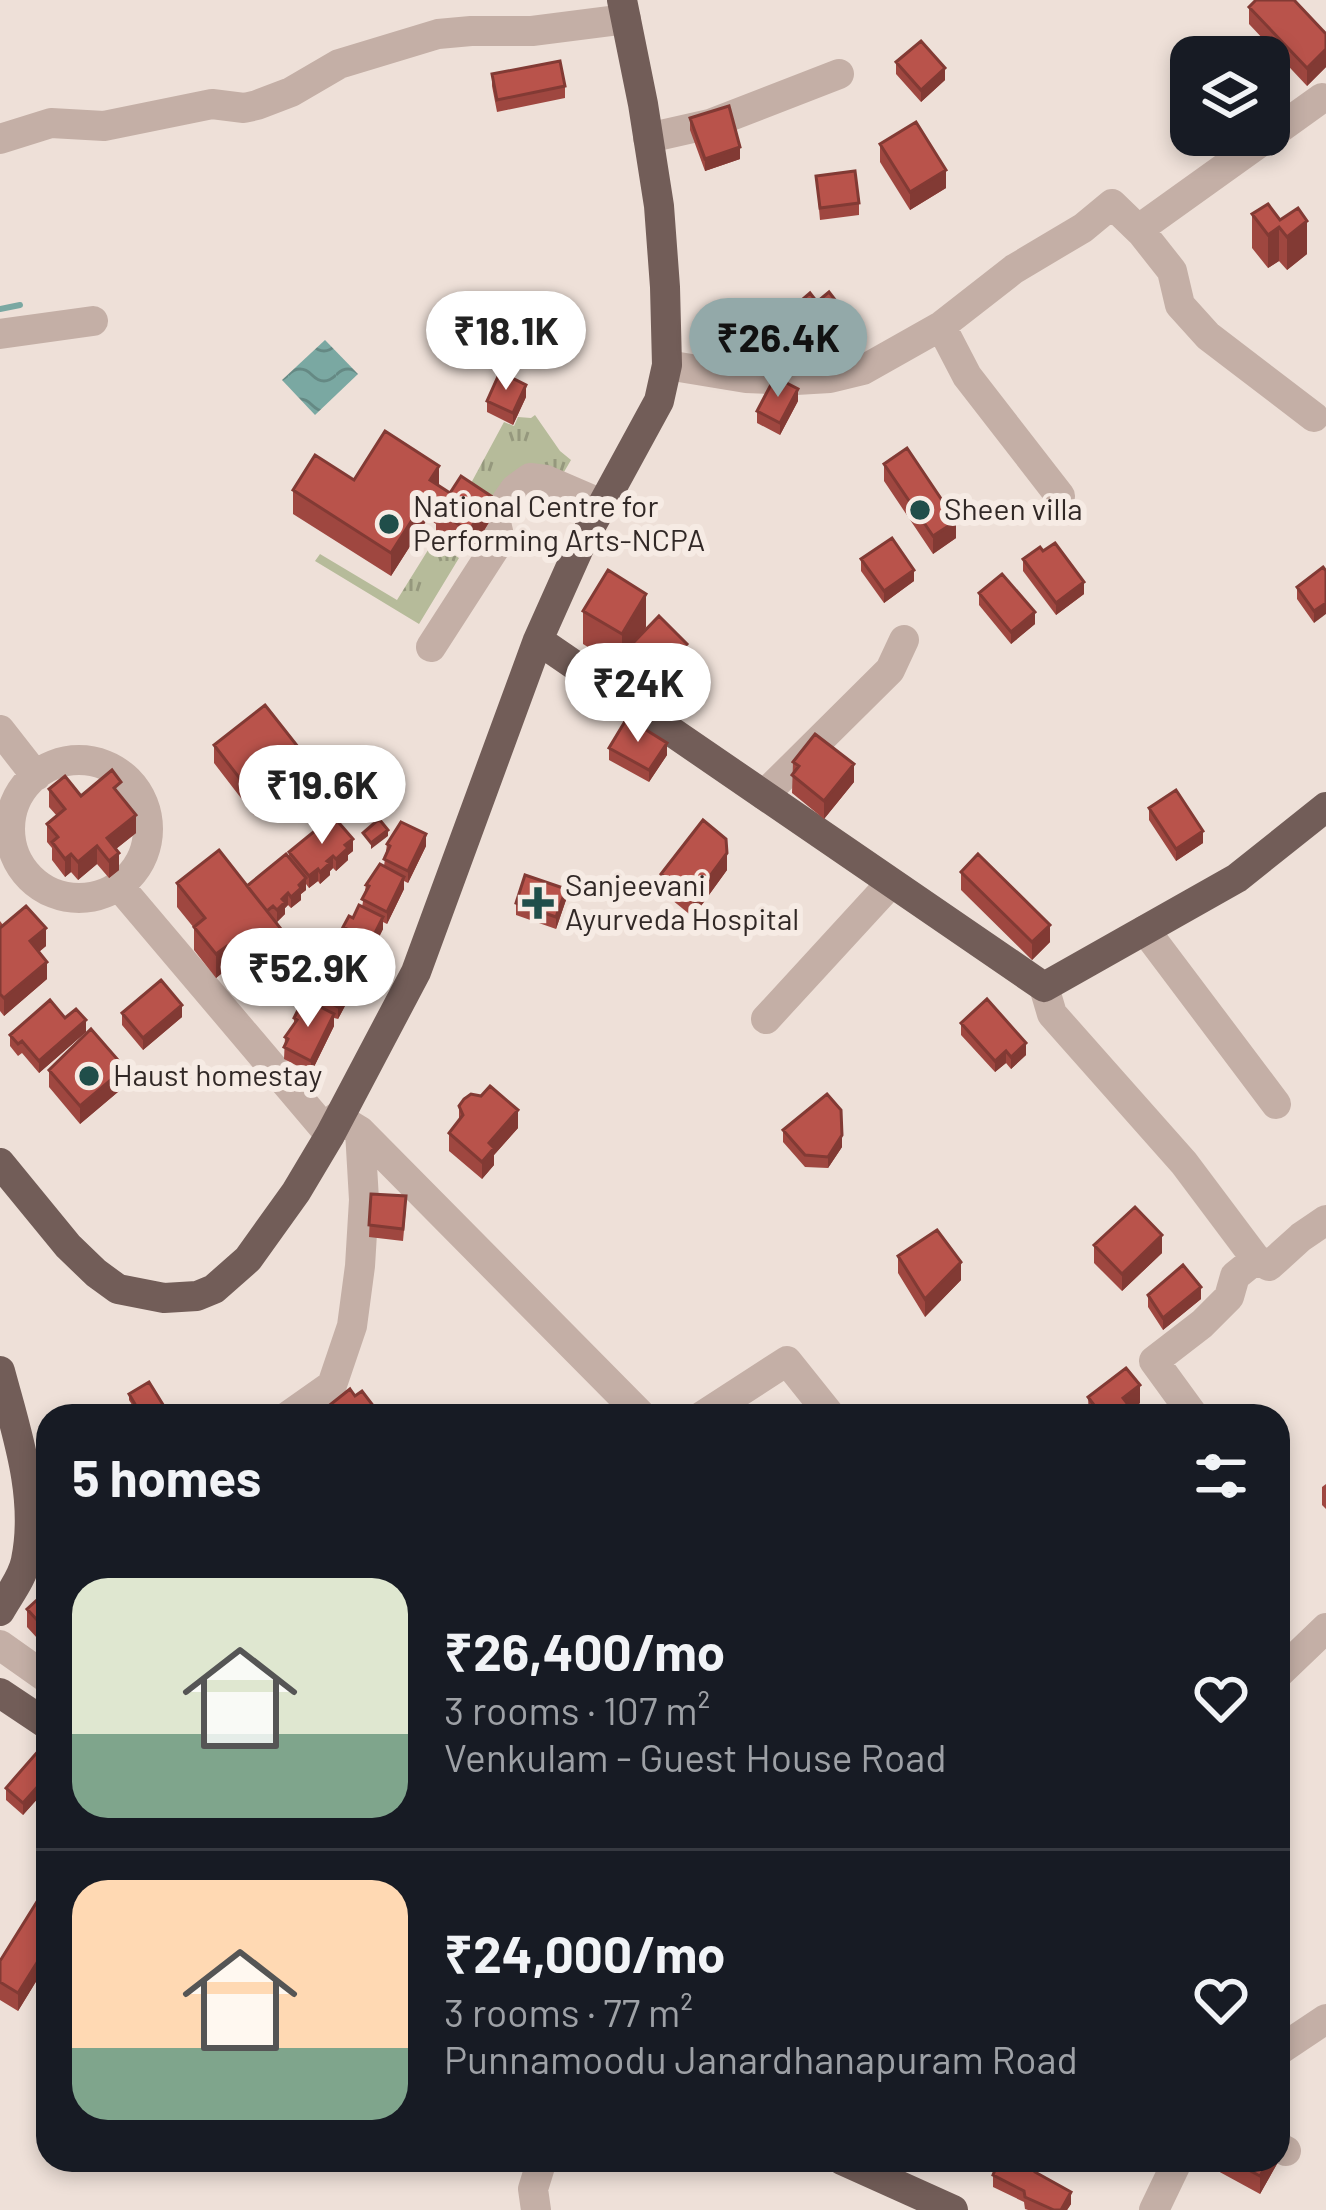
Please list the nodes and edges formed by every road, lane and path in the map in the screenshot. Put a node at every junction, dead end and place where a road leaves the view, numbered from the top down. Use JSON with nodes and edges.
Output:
{"nodes":[{"id":1,"x":624,"y":9,"type":"edge"},
{"id":2,"x":839,"y":74,"type":"dead end"},
{"id":3,"x":1322,"y":98,"type":"dead end"},
{"id":4,"x":648,"y":138,"type":"junction"},
{"id":5,"x":0,"y":139,"type":"edge"},
{"id":6,"x":1139,"y":229,"type":"junction"},
{"id":7,"x":93,"y":321,"type":"dead end"},
{"id":8,"x":940,"y":326,"type":"junction"},
{"id":9,"x":0,"y":334,"type":"edge"},
{"id":10,"x":667,"y":365,"type":"junction"},
{"id":11,"x":1314,"y":417,"type":"dead end"},
{"id":12,"x":1060,"y":496,"type":"dead end"},
{"id":13,"x":604,"y":506,"type":"junction"},
{"id":14,"x":538,"y":640,"type":"junction"},
{"id":15,"x":904,"y":640,"type":"dead end"},
{"id":16,"x":431,"y":647,"type":"dead end"},
{"id":17,"x":0,"y":730,"type":"edge"},
{"id":18,"x":36,"y":776,"type":"junction"},
{"id":19,"x":764,"y":795,"type":"junction"},
{"id":20,"x":1326,"y":807,"type":"edge"},
{"id":21,"x":891,"y":883,"type":"junction"},
{"id":22,"x":119,"y":886,"type":"junction"},
{"id":23,"x":1145,"y":930,"type":"junction"},
{"id":24,"x":1044,"y":987,"type":"junction"},
{"id":25,"x":766,"y":1019,"type":"dead end"},
{"id":26,"x":1276,"y":1104,"type":"dead end"},
{"id":27,"x":342,"y":1128,"type":"junction"},
{"id":28,"x":0,"y":1163,"type":"edge"},
{"id":29,"x":1326,"y":1220,"type":"edge"},
{"id":30,"x":1256,"y":1259,"type":"junction"},
{"id":31,"x":0,"y":1371,"type":"edge"},
{"id":32,"x":304,"y":1404,"type":"edge"},
{"id":33,"x":630,"y":1404,"type":"edge"},
{"id":34,"x":721,"y":1404,"type":"edge"},
{"id":35,"x":821,"y":1404,"type":"edge"},
{"id":36,"x":1185,"y":1404,"type":"edge"},
{"id":37,"x":0,"y":1611,"type":"edge"},
{"id":38,"x":1326,"y":1628,"type":"edge"},
{"id":39,"x":0,"y":1645,"type":"edge"},
{"id":40,"x":1290,"y":1662,"type":"edge"},
{"id":41,"x":36,"y":1670,"type":"edge"},
{"id":42,"x":0,"y":1693,"type":"edge"},
{"id":43,"x":36,"y":1717,"type":"edge"},
{"id":44,"x":1326,"y":2019,"type":"edge"},
{"id":45,"x":1290,"y":2043,"type":"edge"},
{"id":46,"x":538,"y":2172,"type":"edge"},
{"id":47,"x":868,"y":2172,"type":"edge"},
{"id":48,"x":1172,"y":2172,"type":"edge"},
{"id":49,"x":536,"y":2210,"type":"edge"},
{"id":50,"x":952,"y":2210,"type":"edge"},
{"id":51,"x":1154,"y":2210,"type":"edge"}],
"edges":[{"from":1,"to":4,"type":"main road"},
{"from":1,"to":5,"type":"street"},
{"from":2,"to":4,"type":"street"},
{"from":3,"to":6,"type":"street"},
{"from":4,"to":10,"type":"main road"},
{"from":6,"to":8,"type":"street"},
{"from":6,"to":11,"type":"street"},
{"from":7,"to":9,"type":"street"},
{"from":8,"to":10,"type":"street"},
{"from":8,"to":12,"type":"street"},
{"from":10,"to":13,"type":"main road"},
{"from":13,"to":14,"type":"main road"},
{"from":13,"to":16,"type":"street"},
{"from":14,"to":19,"type":"main road"},
{"from":14,"to":27,"type":"main road"},
{"from":15,"to":19,"type":"street"},
{"from":17,"to":18,"type":"street"},
{"from":18,"to":22,"type":"street"},
{"from":18,"to":22,"type":"street"},
{"from":19,"to":21,"type":"main road"},
{"from":20,"to":23,"type":"main road"},
{"from":21,"to":24,"type":"main road"},
{"from":21,"to":25,"type":"street"},
{"from":22,"to":27,"type":"street"},
{"from":23,"to":24,"type":"main road"},
{"from":23,"to":26,"type":"street"},
{"from":24,"to":30,"type":"street"},
{"from":27,"to":28,"type":"main road"},
{"from":27,"to":32,"type":"street"},
{"from":27,"to":33,"type":"street"},
{"from":29,"to":30,"type":"street"},
{"from":30,"to":36,"type":"street"},
{"from":31,"to":37,"type":"main road"},
{"from":34,"to":35,"type":"street"},
{"from":38,"to":40,"type":"street"},
{"from":39,"to":41,"type":"street"},
{"from":42,"to":43,"type":"main road"},
{"from":44,"to":45,"type":"street"},
{"from":46,"to":49,"type":"street"},
{"from":47,"to":50,"type":"main road"},
{"from":48,"to":51,"type":"street"}]}
